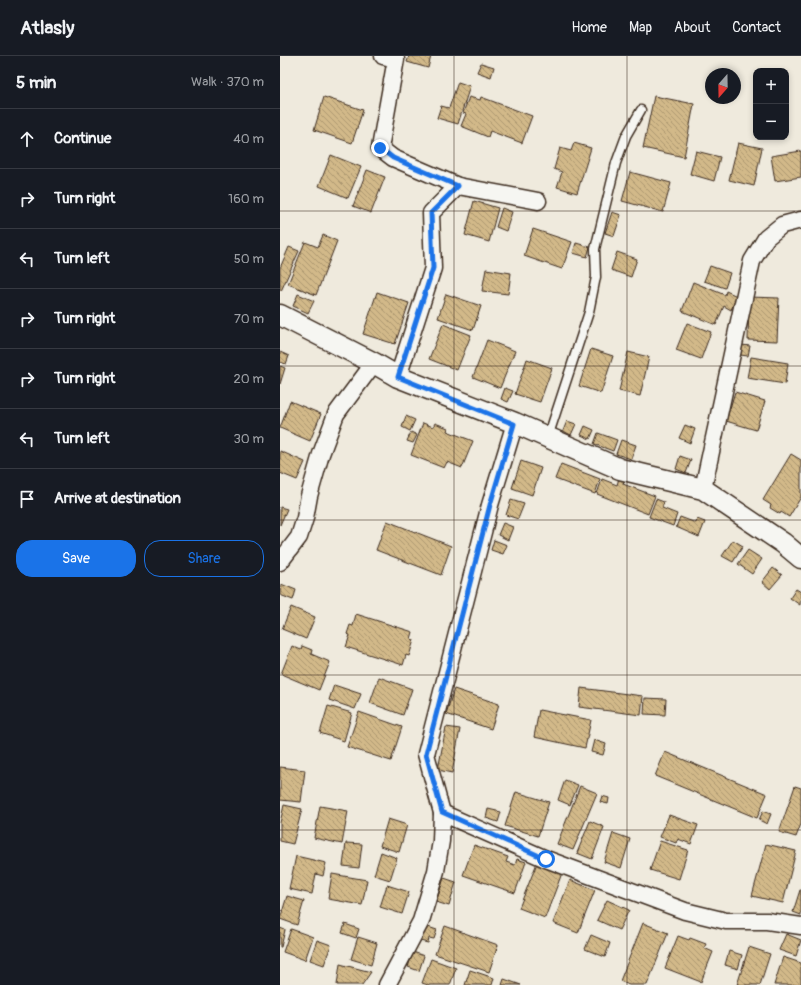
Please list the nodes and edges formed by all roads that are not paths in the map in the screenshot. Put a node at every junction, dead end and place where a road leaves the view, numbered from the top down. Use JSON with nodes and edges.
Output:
{"nodes":[{"id":1,"x":383,"y":56,"type":"edge"},
{"id":2,"x":641,"y":110,"type":"dead end"},
{"id":3,"x":458,"y":186,"type":"junction"},
{"id":4,"x":538,"y":201,"type":"dead end"},
{"id":5,"x":801,"y":220,"type":"edge"},
{"id":6,"x":280,"y":315,"type":"edge"},
{"id":7,"x":374,"y":363,"type":"junction"},
{"id":8,"x":398,"y":377,"type":"junction"},
{"id":9,"x":514,"y":424,"type":"junction"},
{"id":10,"x":548,"y":438,"type":"junction"},
{"id":11,"x":703,"y":489,"type":"junction"},
{"id":12,"x":801,"y":558,"type":"edge"},
{"id":13,"x":280,"y":562,"type":"edge"},
{"id":14,"x":442,"y":812,"type":"junction"},
{"id":15,"x":801,"y":926,"type":"edge"},
{"id":16,"x":387,"y":985,"type":"edge"}],
"edges":[{"from":1,"to":3,"type":"street"},
{"from":2,"to":10,"type":"lane"},
{"from":3,"to":4,"type":"street"},
{"from":3,"to":8,"type":"street"},
{"from":5,"to":11,"type":"street"},
{"from":6,"to":7,"type":"street"},
{"from":7,"to":8,"type":"street"},
{"from":7,"to":13,"type":"street"},
{"from":8,"to":9,"type":"street"},
{"from":9,"to":10,"type":"street"},
{"from":9,"to":14,"type":"street"},
{"from":10,"to":11,"type":"street"},
{"from":11,"to":12,"type":"street"},
{"from":14,"to":15,"type":"street"},
{"from":14,"to":16,"type":"street"}]}
